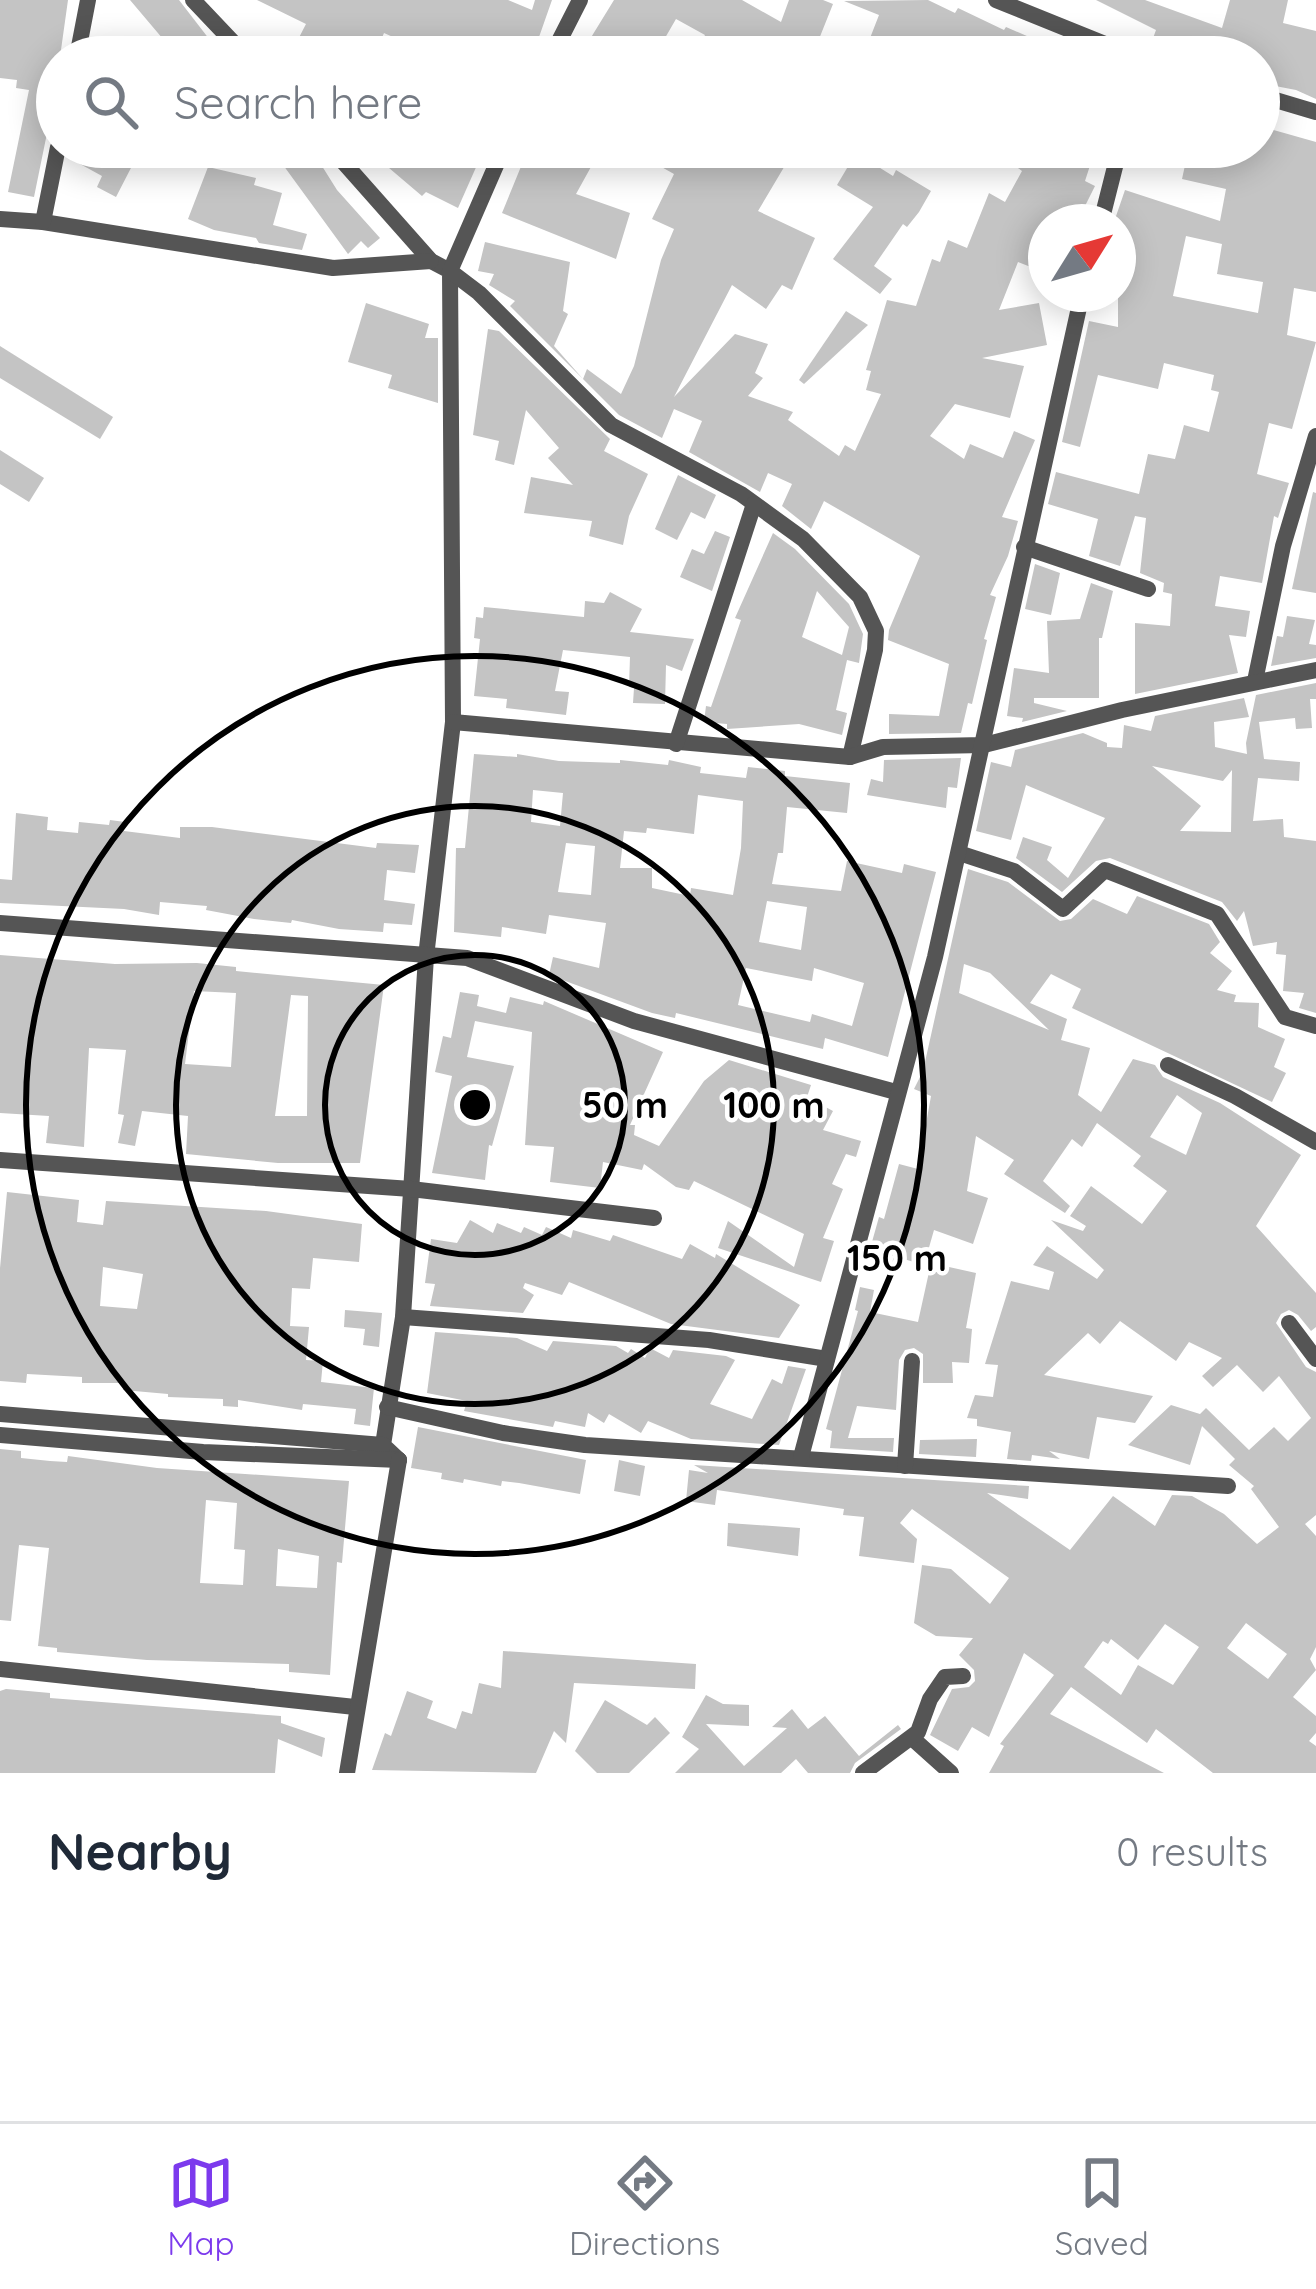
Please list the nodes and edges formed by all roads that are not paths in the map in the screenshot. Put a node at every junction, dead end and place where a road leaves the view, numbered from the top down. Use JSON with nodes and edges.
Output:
{"nodes":[{"id":1,"x":88,"y":0,"type":"edge"},
{"id":2,"x":193,"y":0,"type":"edge"},
{"id":3,"x":580,"y":0,"type":"edge"},
{"id":4,"x":996,"y":0,"type":"edge"},
{"id":5,"x":80,"y":36,"type":"edge"},
{"id":6,"x":227,"y":36,"type":"edge"},
{"id":7,"x":561,"y":36,"type":"edge"},
{"id":8,"x":1085,"y":36,"type":"edge"},
{"id":9,"x":1280,"y":101,"type":"edge"},
{"id":10,"x":1316,"y":112,"type":"edge"},
{"id":11,"x":54,"y":168,"type":"edge"},
{"id":12,"x":349,"y":168,"type":"edge"},
{"id":13,"x":495,"y":168,"type":"edge"},
{"id":14,"x":1115,"y":168,"type":"edge"},
{"id":15,"x":1106,"y":204,"type":"edge"},
{"id":16,"x":0,"y":219,"type":"edge"},
{"id":17,"x":43,"y":222,"type":"junction"},
{"id":18,"x":431,"y":261,"type":"junction"},
{"id":19,"x":450,"y":271,"type":"junction"},
{"id":20,"x":1078,"y":312,"type":"edge"},
{"id":21,"x":1316,"y":436,"type":"edge"},
{"id":22,"x":754,"y":504,"type":"junction"},
{"id":23,"x":1024,"y":547,"type":"junction"},
{"id":24,"x":1148,"y":589,"type":"dead end"},
{"id":25,"x":1316,"y":670,"type":"edge"},
{"id":26,"x":1255,"y":681,"type":"junction"},
{"id":27,"x":453,"y":722,"type":"junction"},
{"id":28,"x":676,"y":743,"type":"junction"},
{"id":29,"x":984,"y":745,"type":"junction"},
{"id":30,"x":850,"y":757,"type":"junction"},
{"id":31,"x":959,"y":853,"type":"junction"},
{"id":32,"x":0,"y":922,"type":"edge"},
{"id":33,"x":426,"y":957,"type":"junction"},
{"id":34,"x":1316,"y":1026,"type":"edge"},
{"id":35,"x":1168,"y":1065,"type":"dead end"},
{"id":36,"x":896,"y":1092,"type":"junction"},
{"id":37,"x":1316,"y":1142,"type":"edge"},
{"id":38,"x":0,"y":1160,"type":"edge"},
{"id":39,"x":411,"y":1189,"type":"junction"},
{"id":40,"x":654,"y":1218,"type":"dead end"},
{"id":41,"x":403,"y":1317,"type":"junction"},
{"id":42,"x":1289,"y":1323,"type":"dead end"},
{"id":43,"x":826,"y":1359,"type":"junction"},
{"id":44,"x":1316,"y":1359,"type":"edge"},
{"id":45,"x":912,"y":1361,"type":"dead end"},
{"id":46,"x":387,"y":1407,"type":"junction"},
{"id":47,"x":0,"y":1414,"type":"edge"},
{"id":48,"x":0,"y":1435,"type":"edge"},
{"id":49,"x":383,"y":1445,"type":"junction"},
{"id":50,"x":801,"y":1457,"type":"junction"},
{"id":51,"x":399,"y":1460,"type":"junction"},
{"id":52,"x":905,"y":1466,"type":"junction"},
{"id":53,"x":1228,"y":1486,"type":"dead end"},
{"id":54,"x":0,"y":1669,"type":"edge"},
{"id":55,"x":963,"y":1676,"type":"dead end"},
{"id":56,"x":355,"y":1707,"type":"junction"},
{"id":57,"x":912,"y":1738,"type":"junction"},
{"id":58,"x":347,"y":1773,"type":"edge"},
{"id":59,"x":863,"y":1773,"type":"edge"},
{"id":60,"x":951,"y":1773,"type":"edge"}],
"edges":[{"from":1,"to":5,"type":"street"},
{"from":2,"to":6,"type":"street"},
{"from":3,"to":7,"type":"street"},
{"from":4,"to":8,"type":"street"},
{"from":9,"to":10,"type":"street"},
{"from":11,"to":17,"type":"street"},
{"from":12,"to":18,"type":"street"},
{"from":13,"to":19,"type":"street"},
{"from":14,"to":15,"type":"street"},
{"from":16,"to":17,"type":"street"},
{"from":17,"to":18,"type":"street"},
{"from":18,"to":19,"type":"street"},
{"from":19,"to":22,"type":"street"},
{"from":19,"to":27,"type":"street"},
{"from":20,"to":23,"type":"street"},
{"from":21,"to":26,"type":"street"},
{"from":22,"to":28,"type":"street"},
{"from":22,"to":30,"type":"street"},
{"from":23,"to":24,"type":"street"},
{"from":23,"to":29,"type":"street"},
{"from":25,"to":26,"type":"street"},
{"from":26,"to":29,"type":"street"},
{"from":27,"to":28,"type":"street"},
{"from":27,"to":33,"type":"street"},
{"from":28,"to":30,"type":"street"},
{"from":29,"to":30,"type":"street"},
{"from":29,"to":31,"type":"street"},
{"from":31,"to":34,"type":"street"},
{"from":31,"to":36,"type":"street"},
{"from":32,"to":33,"type":"street"},
{"from":33,"to":36,"type":"street"},
{"from":33,"to":39,"type":"street"},
{"from":35,"to":37,"type":"street"},
{"from":36,"to":43,"type":"street"},
{"from":38,"to":39,"type":"street"},
{"from":39,"to":40,"type":"street"},
{"from":39,"to":41,"type":"street"},
{"from":41,"to":43,"type":"street"},
{"from":41,"to":46,"type":"street"},
{"from":42,"to":44,"type":"street"},
{"from":43,"to":50,"type":"street"},
{"from":45,"to":52,"type":"street"},
{"from":46,"to":49,"type":"street"},
{"from":46,"to":50,"type":"street"},
{"from":47,"to":49,"type":"street"},
{"from":48,"to":51,"type":"street"},
{"from":49,"to":51,"type":"street"},
{"from":50,"to":52,"type":"street"},
{"from":51,"to":56,"type":"street"},
{"from":52,"to":53,"type":"street"},
{"from":54,"to":56,"type":"street"},
{"from":55,"to":57,"type":"street"},
{"from":56,"to":58,"type":"street"},
{"from":57,"to":59,"type":"street"},
{"from":57,"to":60,"type":"street"}]}
